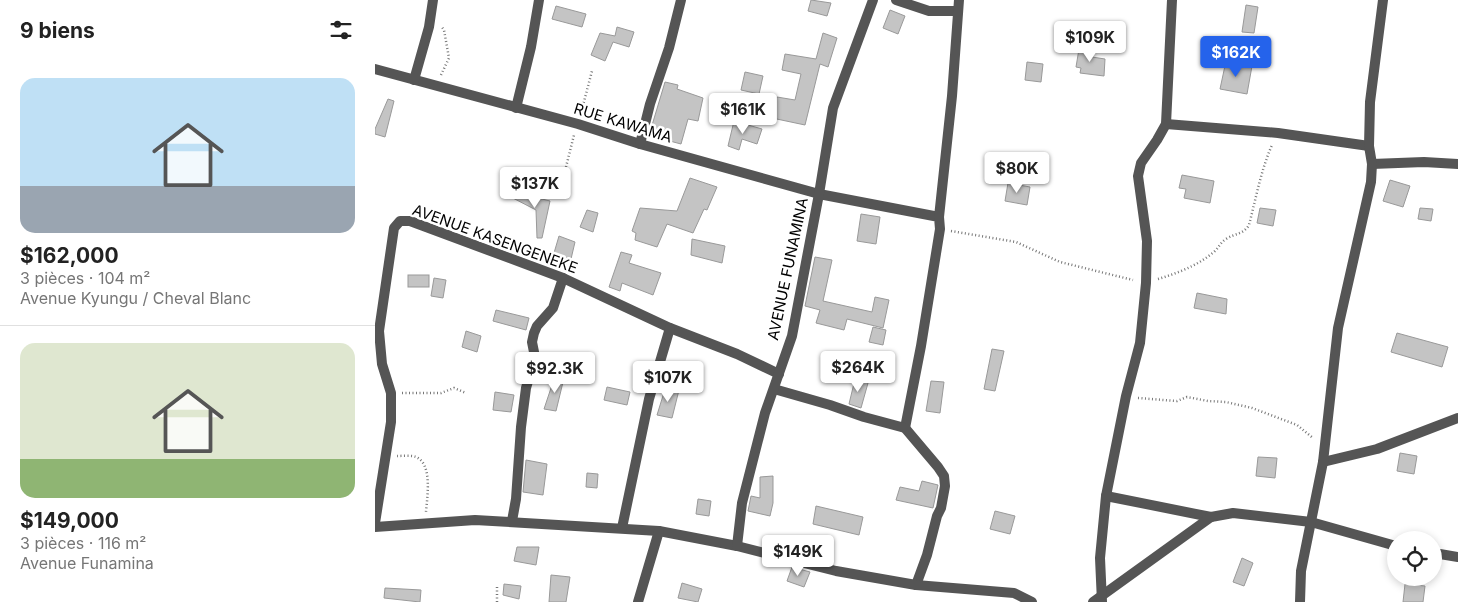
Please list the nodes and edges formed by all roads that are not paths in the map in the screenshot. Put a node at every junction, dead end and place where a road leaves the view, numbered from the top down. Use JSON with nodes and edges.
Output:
{"nodes":[{"id":1,"x":433,"y":0,"type":"edge"},
{"id":2,"x":539,"y":0,"type":"edge"},
{"id":3,"x":681,"y":0,"type":"edge"},
{"id":4,"x":873,"y":0,"type":"edge"},
{"id":5,"x":896,"y":0,"type":"edge"},
{"id":6,"x":959,"y":0,"type":"edge"},
{"id":7,"x":1172,"y":0,"type":"edge"},
{"id":8,"x":1383,"y":0,"type":"edge"},
{"id":9,"x":957,"y":11,"type":"junction"},
{"id":10,"x":375,"y":69,"type":"edge"},
{"id":11,"x":414,"y":80,"type":"junction"},
{"id":12,"x":516,"y":108,"type":"junction"},
{"id":13,"x":1166,"y":124,"type":"junction"},
{"id":14,"x":640,"y":144,"type":"junction"},
{"id":15,"x":1369,"y":146,"type":"junction"},
{"id":16,"x":1373,"y":164,"type":"junction"},
{"id":17,"x":1458,"y":164,"type":"edge"},
{"id":18,"x":819,"y":194,"type":"junction"},
{"id":19,"x":939,"y":217,"type":"junction"},
{"id":20,"x":563,"y":278,"type":"junction"},
{"id":21,"x":670,"y":328,"type":"junction"},
{"id":22,"x":779,"y":374,"type":"junction"},
{"id":23,"x":773,"y":389,"type":"junction"},
{"id":24,"x":1458,"y":418,"type":"edge"},
{"id":25,"x":905,"y":428,"type":"junction"},
{"id":26,"x":1323,"y":462,"type":"junction"},
{"id":27,"x":1106,"y":496,"type":"junction"},
{"id":28,"x":1211,"y":517,"type":"junction"},
{"id":29,"x":512,"y":521,"type":"junction"},
{"id":30,"x":1311,"y":522,"type":"junction"},
{"id":31,"x":375,"y":525,"type":"edge"},
{"id":32,"x":622,"y":528,"type":"junction"},
{"id":33,"x":659,"y":531,"type":"junction"},
{"id":34,"x":1387,"y":543,"type":"edge"},
{"id":35,"x":737,"y":546,"type":"junction"},
{"id":36,"x":1442,"y":555,"type":"edge"},
{"id":37,"x":1458,"y":557,"type":"edge"},
{"id":38,"x":916,"y":585,"type":"junction"},
{"id":39,"x":1102,"y":598,"type":"edge"},
{"id":40,"x":639,"y":602,"type":"edge"},
{"id":41,"x":1032,"y":602,"type":"edge"},
{"id":42,"x":1093,"y":602,"type":"edge"},
{"id":43,"x":1301,"y":602,"type":"edge"}],
"edges":[{"from":1,"to":11,"type":"street"},
{"from":2,"to":12,"type":"street"},
{"from":3,"to":14,"type":"street"},
{"from":4,"to":18,"type":"street","name":"AVENUE FUNAMINA"},
{"from":5,"to":9,"type":"street"},
{"from":6,"to":9,"type":"street"},
{"from":7,"to":13,"type":"street"},
{"from":8,"to":15,"type":"street"},
{"from":9,"to":19,"type":"street"},
{"from":10,"to":11,"type":"street","name":"RUE KAWAMA"},
{"from":11,"to":12,"type":"street","name":"RUE KAWAMA"},
{"from":12,"to":14,"type":"street","name":"RUE KAWAMA"},
{"from":13,"to":15,"type":"street"},
{"from":13,"to":27,"type":"street"},
{"from":14,"to":18,"type":"street","name":"RUE KAWAMA"},
{"from":15,"to":16,"type":"street"},
{"from":16,"to":17,"type":"street"},
{"from":16,"to":26,"type":"street"},
{"from":18,"to":19,"type":"street","name":"RUE KAWAMA"},
{"from":18,"to":22,"type":"street","name":"AVENUE FUNAMINA"},
{"from":19,"to":25,"type":"street"},
{"from":20,"to":21,"type":"street","name":"AVENUE KASENGENEKE"},
{"from":20,"to":29,"type":"street"},
{"from":20,"to":31,"type":"street","name":"AVENUE KASENGENEKE"},
{"from":21,"to":22,"type":"street","name":"AVENUE KASENGENEKE"},
{"from":21,"to":32,"type":"street"},
{"from":22,"to":23,"type":"street","name":"AVENUE FUNAMINA"},
{"from":23,"to":25,"type":"street"},
{"from":23,"to":35,"type":"street","name":"AVENUE FUNAMINA"},
{"from":24,"to":26,"type":"street"},
{"from":25,"to":38,"type":"street"},
{"from":26,"to":30,"type":"street"},
{"from":27,"to":28,"type":"street"},
{"from":27,"to":39,"type":"street"},
{"from":28,"to":30,"type":"street"},
{"from":28,"to":39,"type":"street"},
{"from":29,"to":31,"type":"street"},
{"from":29,"to":32,"type":"street"},
{"from":30,"to":34,"type":"street"},
{"from":30,"to":43,"type":"street"},
{"from":32,"to":33,"type":"street"},
{"from":33,"to":35,"type":"street"},
{"from":33,"to":40,"type":"street"},
{"from":35,"to":38,"type":"street"},
{"from":36,"to":37,"type":"street"},
{"from":38,"to":41,"type":"street"},
{"from":39,"to":42,"type":"street"}]}
